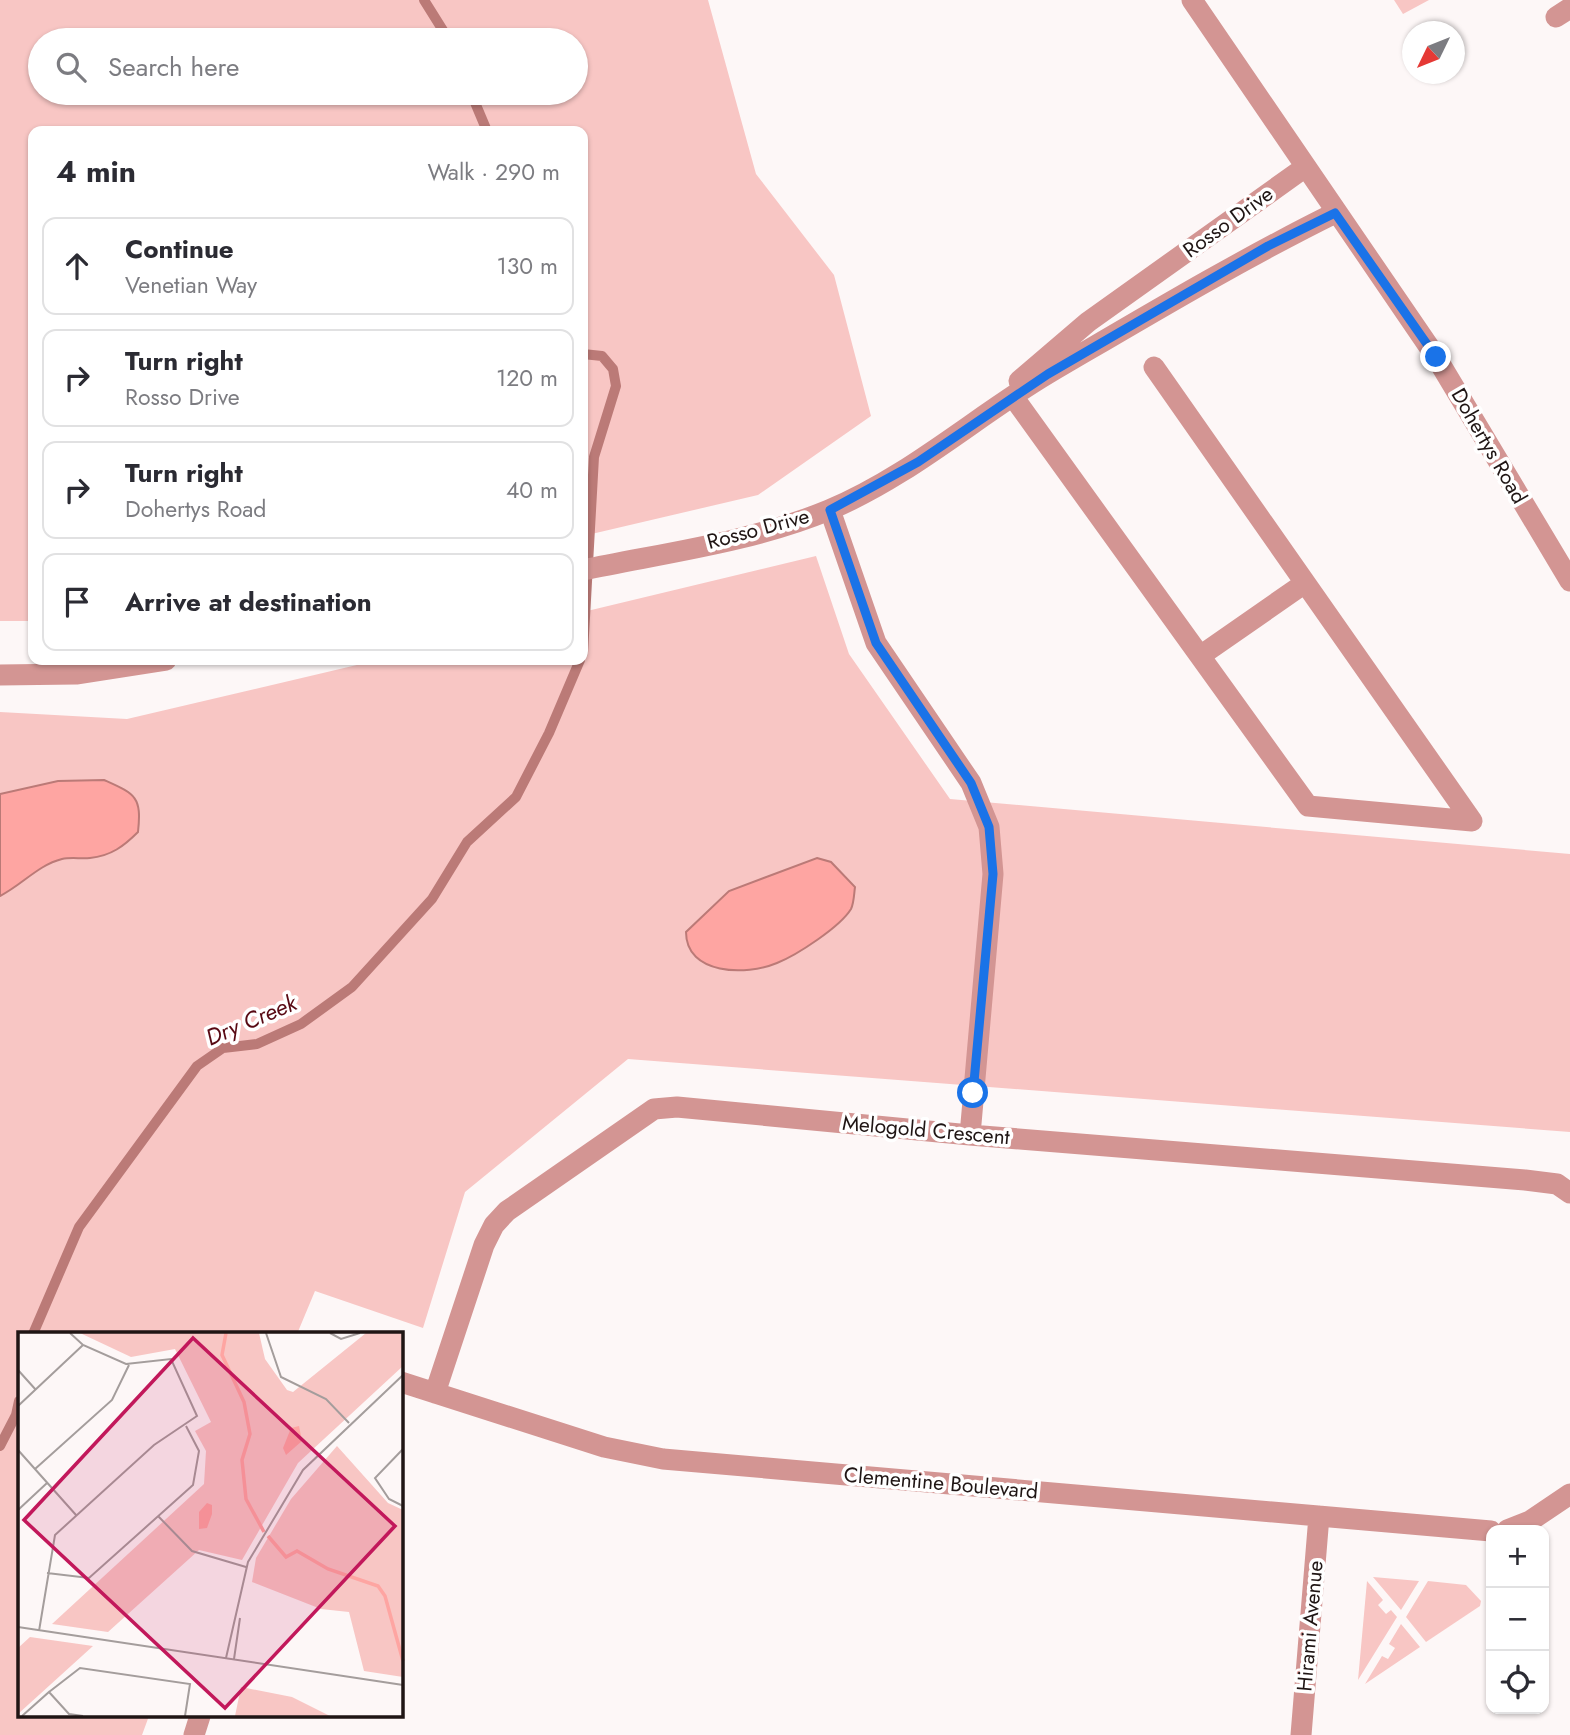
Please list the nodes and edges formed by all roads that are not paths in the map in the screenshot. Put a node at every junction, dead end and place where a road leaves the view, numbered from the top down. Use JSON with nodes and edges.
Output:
{"nodes":[{"id":1,"x":1192,"y":0,"type":"edge"},
{"id":2,"x":1304,"y":168,"type":"junction"},
{"id":3,"x":1335,"y":213,"type":"junction"},
{"id":4,"x":1154,"y":367,"type":"dead end"},
{"id":5,"x":1014,"y":398,"type":"junction"},
{"id":6,"x":992,"y":411,"type":"junction"},
{"id":7,"x":830,"y":510,"type":"junction"},
{"id":8,"x":588,"y":569,"type":"edge"},
{"id":9,"x":1570,"y":581,"type":"edge"},
{"id":10,"x":1305,"y":583,"type":"junction"},
{"id":11,"x":1200,"y":656,"type":"junction"},
{"id":12,"x":134,"y":665,"type":"edge"},
{"id":13,"x":0,"y":675,"type":"edge"},
{"id":14,"x":970,"y":1135,"type":"junction"},
{"id":15,"x":1570,"y":1193,"type":"edge"},
{"id":16,"x":402,"y":1382,"type":"edge"},
{"id":17,"x":435,"y":1393,"type":"junction"},
{"id":18,"x":1570,"y":1494,"type":"edge"},
{"id":19,"x":1320,"y":1516,"type":"junction"},
{"id":20,"x":1520,"y":1525,"type":"edge"},
{"id":21,"x":1486,"y":1531,"type":"edge"},
{"id":22,"x":199,"y":1718,"type":"edge"},
{"id":23,"x":194,"y":1735,"type":"edge"},
{"id":24,"x":1301,"y":1735,"type":"edge"}],
"edges":[{"from":1,"to":2,"type":"street","name":"Dohertys Road"},
{"from":2,"to":3,"type":"street","name":"Dohertys Road"},
{"from":2,"to":6,"type":"street","name":"Rosso Drive"},
{"from":3,"to":5,"type":"street","name":"Rosso Drive"},
{"from":3,"to":9,"type":"street","name":"Dohertys Road"},
{"from":4,"to":10,"type":"street"},
{"from":5,"to":6,"type":"street","name":"Rosso Drive"},
{"from":5,"to":11,"type":"street"},
{"from":6,"to":7,"type":"street","name":"Rosso Drive"},
{"from":7,"to":8,"type":"street","name":"Rosso Drive"},
{"from":7,"to":14,"type":"street"},
{"from":10,"to":11,"type":"street"},
{"from":10,"to":11,"type":"street"},
{"from":12,"to":13,"type":"street"},
{"from":14,"to":15,"type":"street","name":"Melogold Crescent"},
{"from":14,"to":17,"type":"street","name":"Melogold Crescent"},
{"from":16,"to":17,"type":"street","name":"Clementine Boulevard"},
{"from":17,"to":19,"type":"street","name":"Clementine Boulevard"},
{"from":18,"to":20,"type":"street"},
{"from":19,"to":21,"type":"street","name":"Clementine Boulevard"},
{"from":19,"to":24,"type":"street","name":"Hirami Avenue"},
{"from":22,"to":23,"type":"street"}]}
